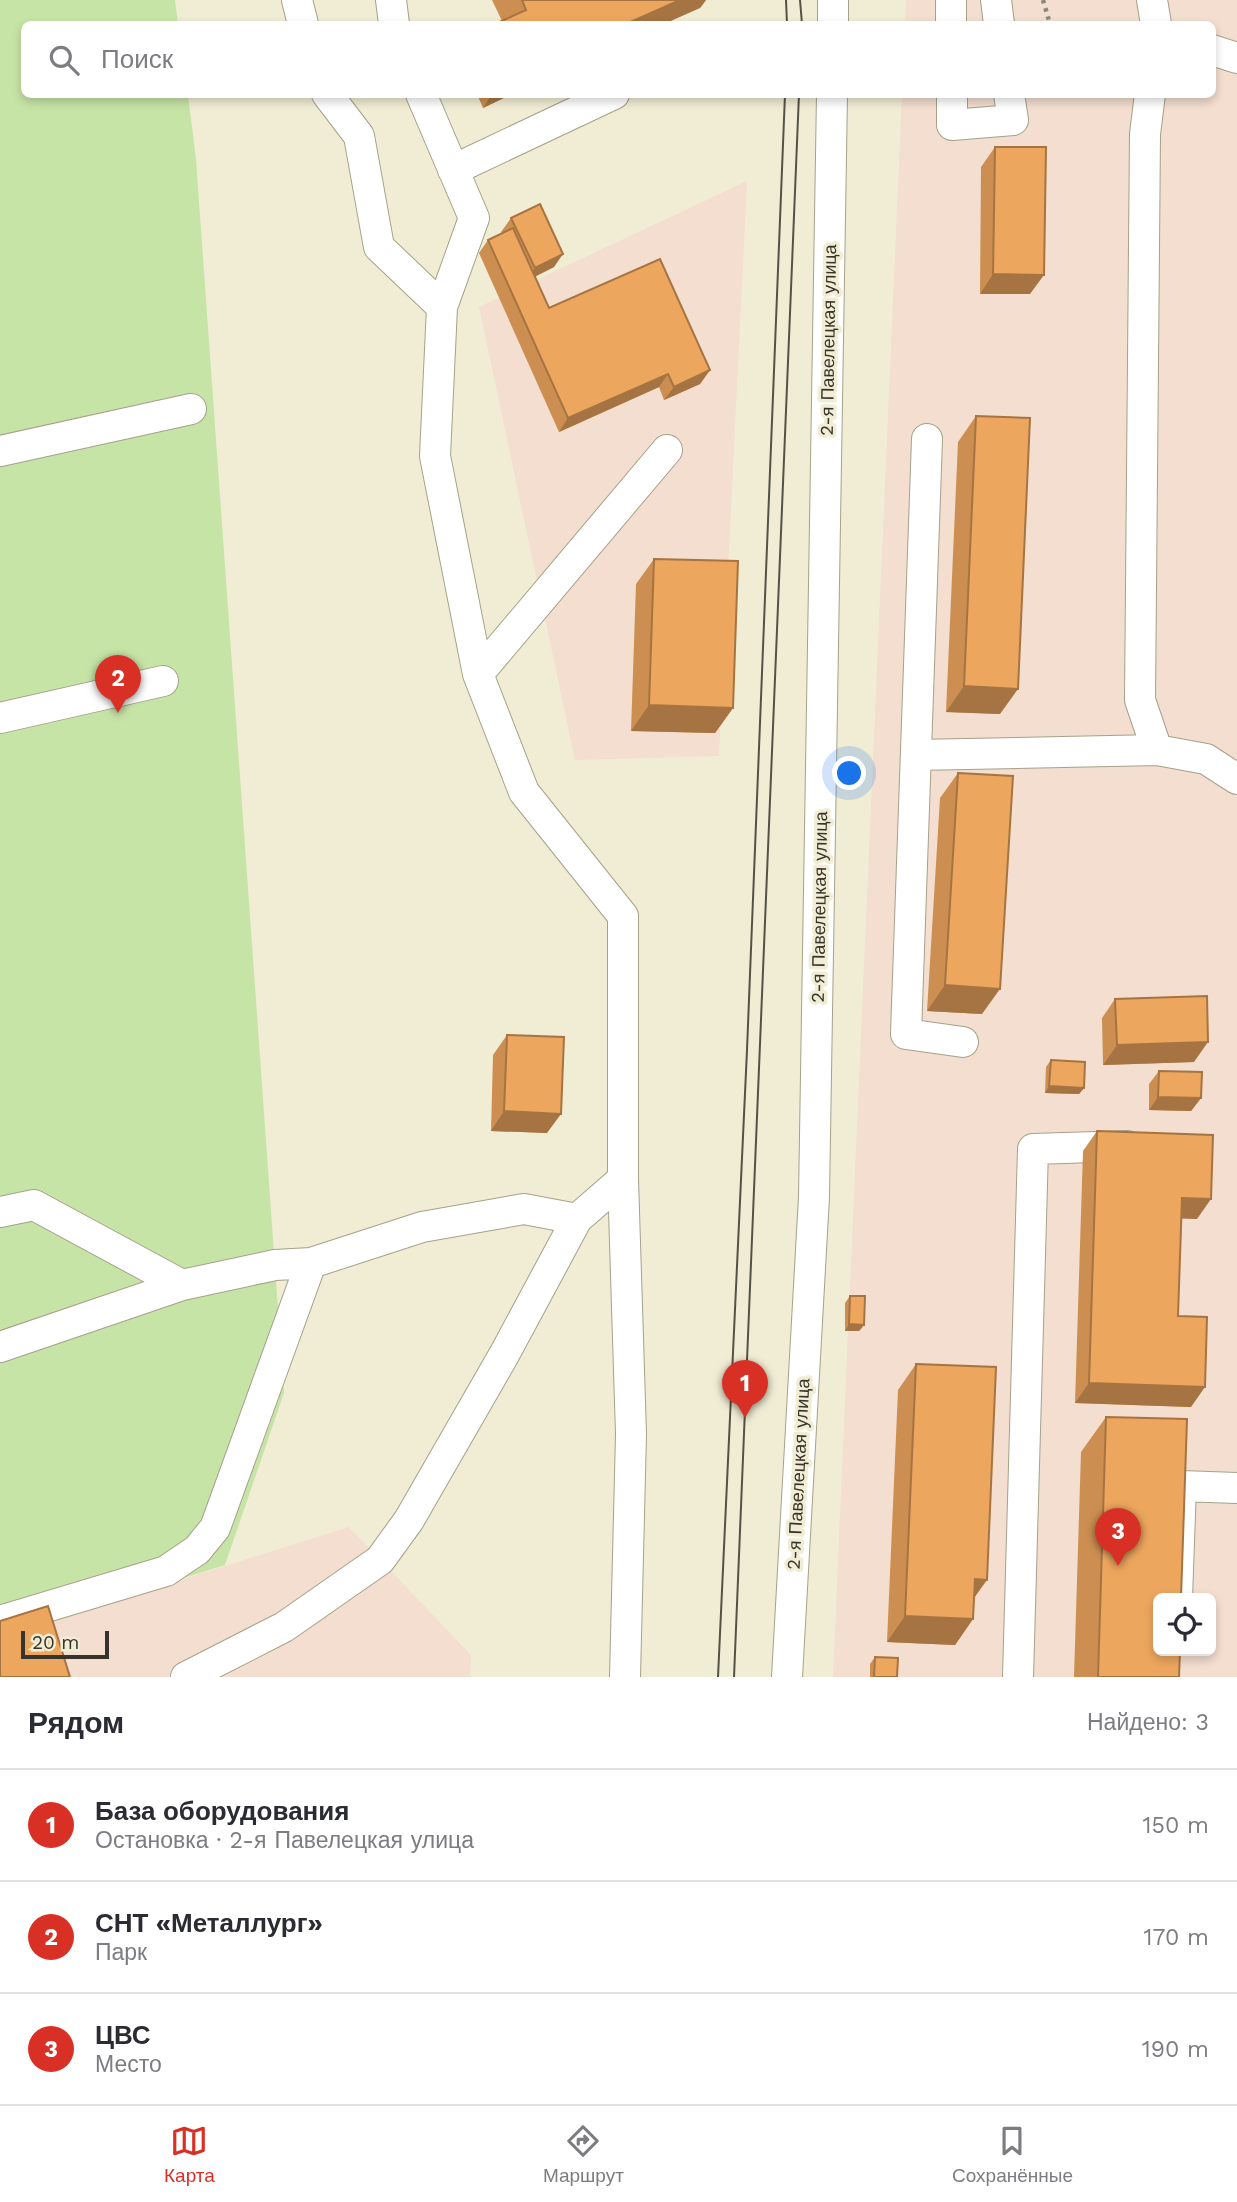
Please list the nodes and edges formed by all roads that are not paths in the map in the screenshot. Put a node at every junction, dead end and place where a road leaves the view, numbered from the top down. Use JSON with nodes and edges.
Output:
{"nodes":[{"id":1,"x":297,"y":0,"type":"edge"},
{"id":2,"x":391,"y":0,"type":"edge"},
{"id":3,"x":833,"y":0,"type":"edge"},
{"id":4,"x":951,"y":0,"type":"edge"},
{"id":5,"x":996,"y":0,"type":"edge"},
{"id":6,"x":1152,"y":0,"type":"edge"},
{"id":7,"x":302,"y":21,"type":"edge"},
{"id":8,"x":394,"y":21,"type":"edge"},
{"id":9,"x":833,"y":21,"type":"edge"},
{"id":10,"x":951,"y":21,"type":"edge"},
{"id":11,"x":999,"y":21,"type":"edge"},
{"id":12,"x":1156,"y":21,"type":"edge"},
{"id":13,"x":1216,"y":51,"type":"edge"},
{"id":14,"x":1237,"y":58,"type":"edge"},
{"id":15,"x":330,"y":98,"type":"edge"},
{"id":16,"x":423,"y":98,"type":"edge"},
{"id":17,"x":606,"y":98,"type":"edge"},
{"id":18,"x":832,"y":98,"type":"edge"},
{"id":19,"x":952,"y":98,"type":"edge"},
{"id":20,"x":1010,"y":98,"type":"edge"},
{"id":21,"x":1150,"y":98,"type":"edge"},
{"id":22,"x":453,"y":170,"type":"junction"},
{"id":23,"x":442,"y":307,"type":"junction"},
{"id":24,"x":191,"y":409,"type":"dead end"},
{"id":25,"x":927,"y":439,"type":"dead end"},
{"id":26,"x":667,"y":450,"type":"dead end"},
{"id":27,"x":0,"y":451,"type":"edge"},
{"id":28,"x":478,"y":674,"type":"junction"},
{"id":29,"x":163,"y":681,"type":"dead end"},
{"id":30,"x":0,"y":718,"type":"edge"},
{"id":31,"x":1157,"y":750,"type":"junction"},
{"id":32,"x":916,"y":755,"type":"junction"},
{"id":33,"x":1237,"y":779,"type":"edge"},
{"id":34,"x":962,"y":1042,"type":"dead end"},
{"id":35,"x":1157,"y":1145,"type":"edge"},
{"id":36,"x":623,"y":1179,"type":"junction"},
{"id":37,"x":0,"y":1212,"type":"edge"},
{"id":38,"x":577,"y":1219,"type":"junction"},
{"id":39,"x":311,"y":1264,"type":"junction"},
{"id":40,"x":183,"y":1285,"type":"junction"},
{"id":41,"x":0,"y":1347,"type":"edge"},
{"id":42,"x":1237,"y":1488,"type":"edge"},
{"id":43,"x":1177,"y":1593,"type":"edge"},
{"id":44,"x":0,"y":1621,"type":"edge"},
{"id":45,"x":186,"y":1677,"type":"edge"},
{"id":46,"x":625,"y":1677,"type":"edge"},
{"id":47,"x":787,"y":1677,"type":"edge"},
{"id":48,"x":1018,"y":1677,"type":"edge"}],
"edges":[{"from":1,"to":7,"type":"street"},
{"from":2,"to":8,"type":"street"},
{"from":3,"to":9,"type":"street"},
{"from":4,"to":10,"type":"street"},
{"from":5,"to":11,"type":"street"},
{"from":6,"to":12,"type":"street"},
{"from":13,"to":14,"type":"street"},
{"from":15,"to":23,"type":"street"},
{"from":16,"to":22,"type":"street"},
{"from":17,"to":22,"type":"street"},
{"from":18,"to":47,"type":"street","name":"2-я Павелецкая улица"},
{"from":19,"to":20,"type":"street"},
{"from":21,"to":31,"type":"street"},
{"from":22,"to":23,"type":"street"},
{"from":23,"to":28,"type":"street"},
{"from":24,"to":27,"type":"street"},
{"from":25,"to":32,"type":"street"},
{"from":26,"to":28,"type":"street"},
{"from":28,"to":36,"type":"street"},
{"from":29,"to":30,"type":"street"},
{"from":31,"to":32,"type":"street"},
{"from":31,"to":33,"type":"street"},
{"from":32,"to":34,"type":"street"},
{"from":35,"to":48,"type":"street"},
{"from":36,"to":38,"type":"street"},
{"from":36,"to":46,"type":"street"},
{"from":37,"to":40,"type":"street"},
{"from":38,"to":39,"type":"street"},
{"from":38,"to":45,"type":"street"},
{"from":39,"to":40,"type":"street"},
{"from":39,"to":44,"type":"street"},
{"from":40,"to":41,"type":"street"},
{"from":42,"to":43,"type":"street"}]}
